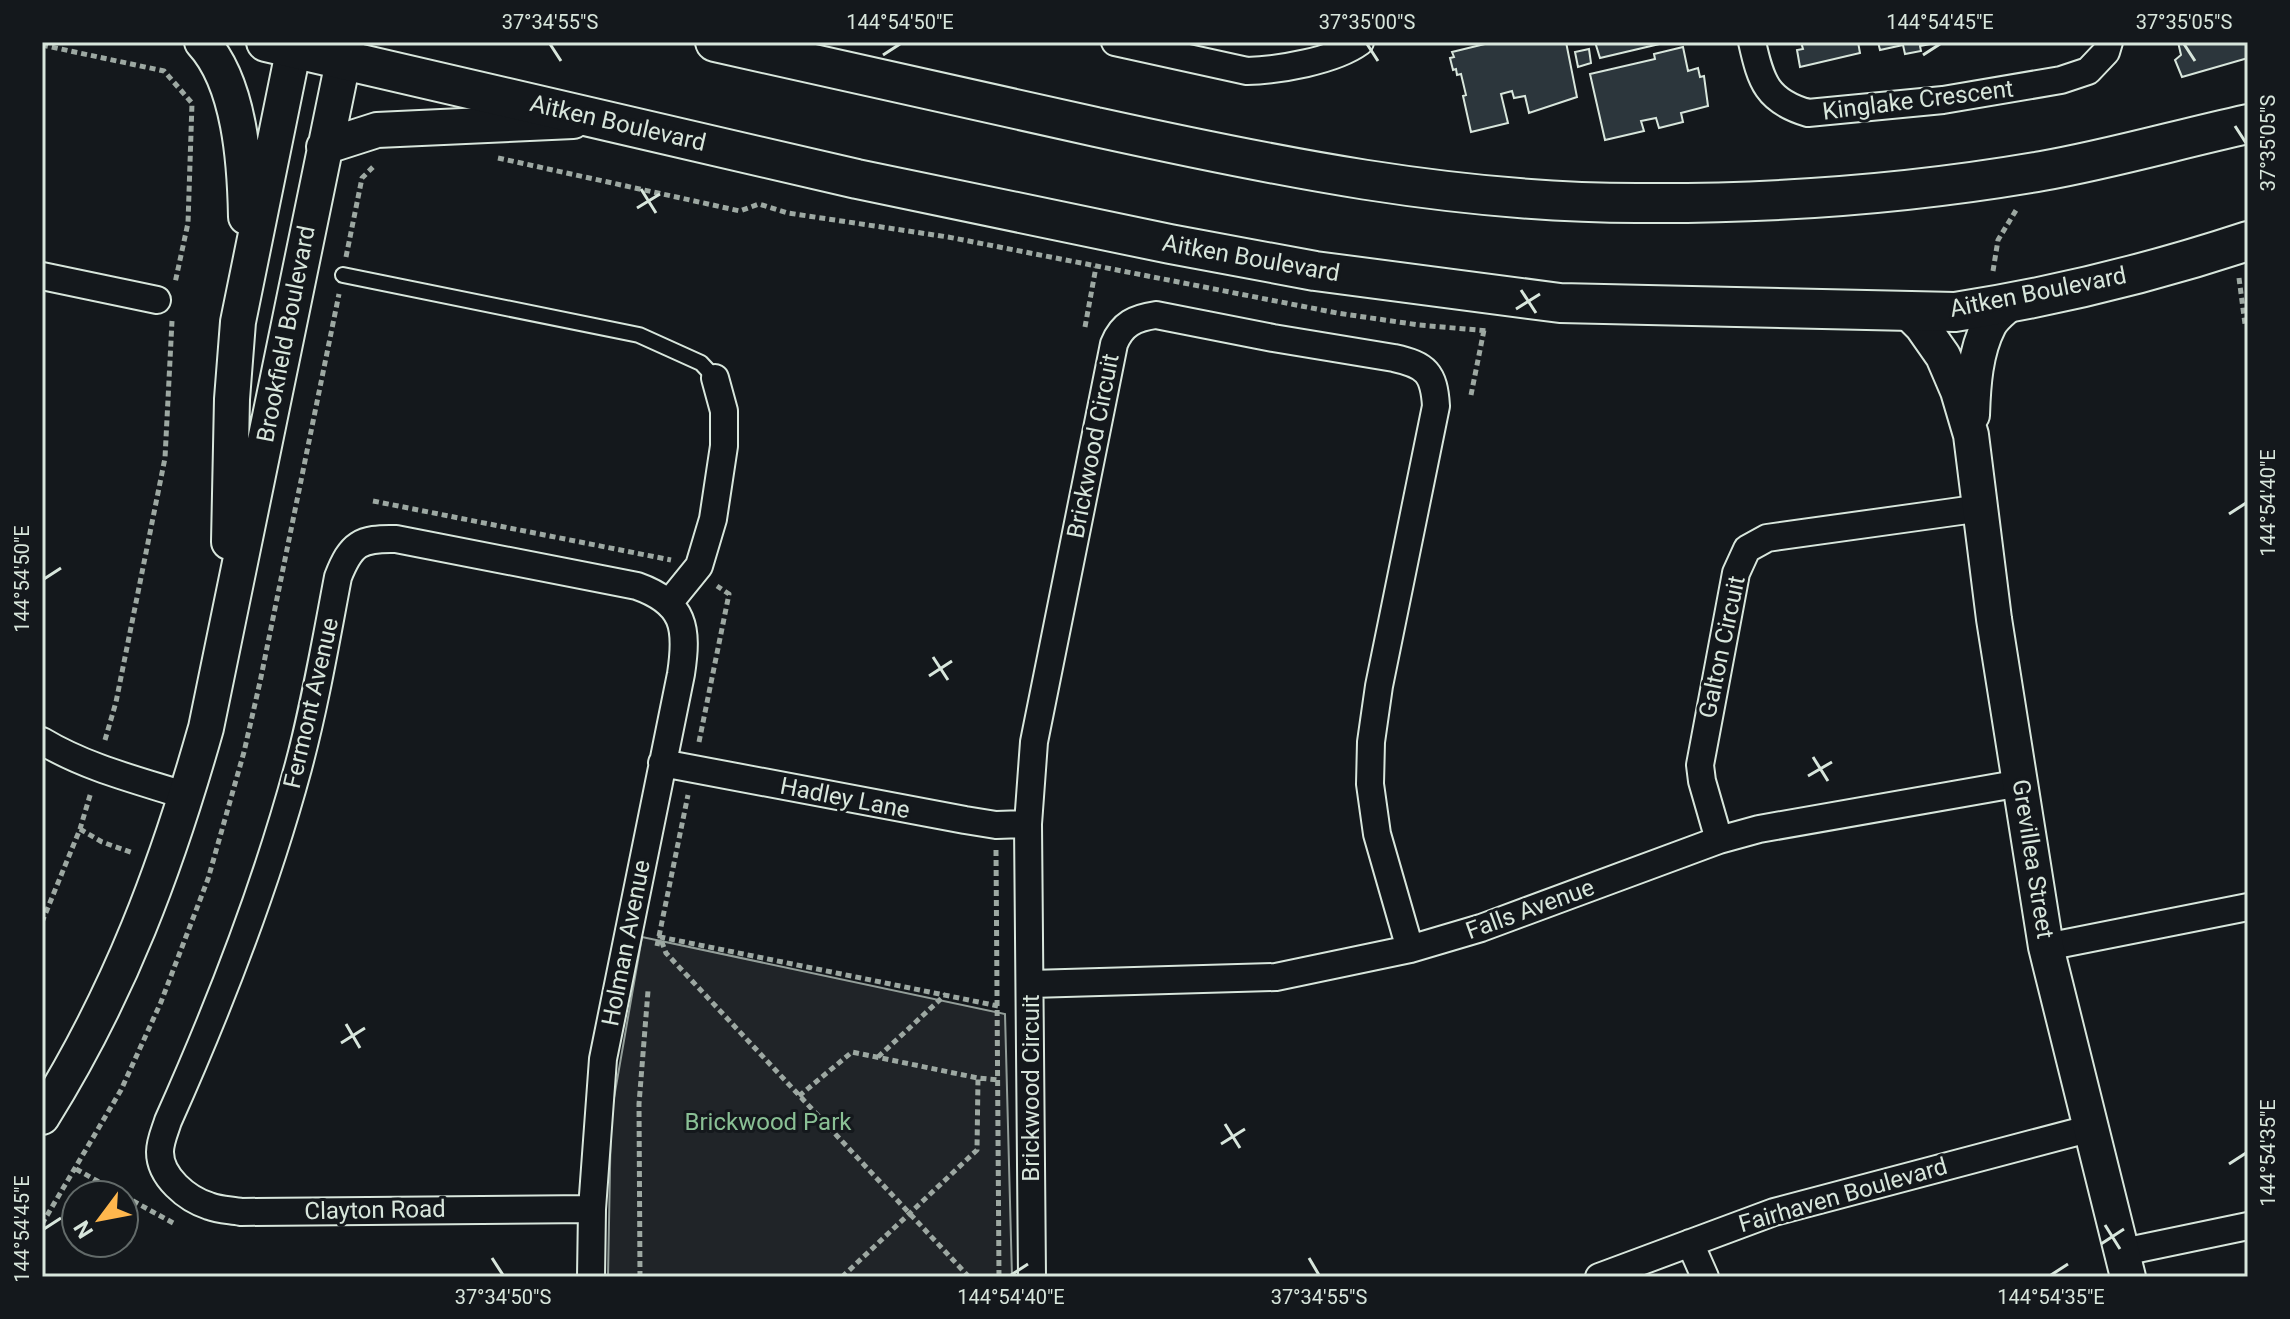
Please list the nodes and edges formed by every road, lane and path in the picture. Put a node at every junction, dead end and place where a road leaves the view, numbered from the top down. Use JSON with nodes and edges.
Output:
{"nodes":[{"id":1,"x":202,"y":42,"type":"edge"},
{"id":2,"x":715,"y":42,"type":"edge"},
{"id":3,"x":1115,"y":42,"type":"edge"},
{"id":4,"x":1360,"y":42,"type":"edge"},
{"id":5,"x":1752,"y":42,"type":"edge"},
{"id":6,"x":2109,"y":42,"type":"edge"},
{"id":7,"x":285,"y":44,"type":"edge"},
{"id":8,"x":42,"y":45,"type":"edge"},
{"id":9,"x":345,"y":51,"type":"edge"},
{"id":10,"x":610,"y":121,"type":"junction"},
{"id":11,"x":2248,"y":124,"type":"edge"},
{"id":12,"x":324,"y":147,"type":"junction"},
{"id":13,"x":493,"y":157,"type":"dead end"},
{"id":14,"x":378,"y":163,"type":"dead end"},
{"id":15,"x":2248,"y":241,"type":"edge"},
{"id":16,"x":1096,"y":267,"type":"junction"},
{"id":17,"x":343,"y":275,"type":"junction"},
{"id":18,"x":42,"y":276,"type":"edge"},
{"id":19,"x":247,"y":277,"type":"junction"},
{"id":20,"x":2239,"y":278,"type":"dead end"},
{"id":21,"x":168,"y":301,"type":"junction"},
{"id":22,"x":2012,"y":301,"type":"junction"},
{"id":23,"x":1908,"y":312,"type":"junction"},
{"id":24,"x":2245,"y":324,"type":"dead end"},
{"id":25,"x":1085,"y":327,"type":"dead end"},
{"id":26,"x":1484,"y":330,"type":"junction"},
{"id":27,"x":1499,"y":332,"type":"dead end"},
{"id":28,"x":715,"y":378,"type":"joint"},
{"id":29,"x":1471,"y":395,"type":"dead end"},
{"id":30,"x":1971,"y":435,"type":"junction"},
{"id":31,"x":1982,"y":508,"type":"junction"},
{"id":32,"x":673,"y":608,"type":"junction"},
{"id":33,"x":227,"y":626,"type":"junction"},
{"id":34,"x":42,"y":741,"type":"edge"},
{"id":35,"x":662,"y":763,"type":"junction"},
{"id":36,"x":97,"y":769,"type":"junction"},
{"id":37,"x":2021,"y":783,"type":"junction"},
{"id":38,"x":187,"y":796,"type":"junction"},
{"id":39,"x":1028,"y":824,"type":"junction"},
{"id":40,"x":996,"y":825,"type":"junction"},
{"id":41,"x":1719,"y":840,"type":"junction"},
{"id":42,"x":2248,"y":907,"type":"edge"},
{"id":43,"x":42,"y":922,"type":"edge"},
{"id":44,"x":2046,"y":947,"type":"junction"},
{"id":45,"x":1410,"y":949,"type":"junction"},
{"id":46,"x":1031,"y":984,"type":"junction"},
{"id":47,"x":946,"y":994,"type":"junction"},
{"id":48,"x":998,"y":1006,"type":"junction"},
{"id":49,"x":878,"y":1058,"type":"junction"},
{"id":50,"x":978,"y":1078,"type":"junction"},
{"id":51,"x":998,"y":1080,"type":"junction"},
{"id":52,"x":799,"y":1096,"type":"junction"},
{"id":53,"x":42,"y":1117,"type":"edge"},
{"id":54,"x":2092,"y":1128,"type":"junction"},
{"id":55,"x":76,"y":1169,"type":"junction"},
{"id":56,"x":169,"y":1178,"type":"joint"},
{"id":57,"x":93,"y":1179,"type":"edge"},
{"id":58,"x":140,"y":1205,"type":"edge"},
{"id":59,"x":592,"y":1209,"type":"junction"},
{"id":60,"x":910,"y":1215,"type":"junction"},
{"id":61,"x":42,"y":1224,"type":"edge"},
{"id":62,"x":175,"y":1224,"type":"dead end"},
{"id":63,"x":2248,"y":1226,"type":"edge"},
{"id":64,"x":1690,"y":1243,"type":"junction"},
{"id":65,"x":2125,"y":1265,"type":"edge"},
{"id":66,"x":591,"y":1277,"type":"edge"},
{"id":67,"x":842,"y":1277,"type":"edge"},
{"id":68,"x":969,"y":1277,"type":"edge"},
{"id":69,"x":999,"y":1277,"type":"edge"},
{"id":70,"x":1032,"y":1277,"type":"edge"},
{"id":71,"x":1599,"y":1277,"type":"edge"},
{"id":72,"x":1705,"y":1277,"type":"edge"}],
"edges":[{"from":1,"to":19,"type":"street"},
{"from":2,"to":11,"type":"main road"},
{"from":3,"to":4,"type":"street"},
{"from":5,"to":6,"type":"street","name":"Kinglake Crescent"},
{"from":7,"to":9,"type":"main road","name":"Aitken Boulevard"},
{"from":7,"to":19,"type":"street","name":"Brookfield Boulevard"},
{"from":8,"to":21,"type":"path"},
{"from":9,"to":10,"type":"main road","name":"Aitken Boulevard"},
{"from":9,"to":12,"type":"street","name":"Brookfield Boulevard"},
{"from":10,"to":12,"type":"street"},
{"from":10,"to":23,"type":"main road","name":"Aitken Boulevard"},
{"from":12,"to":33,"type":"street","name":"Brookfield Boulevard"},
{"from":13,"to":16,"type":"path"},
{"from":14,"to":17,"type":"path"},
{"from":15,"to":22,"type":"main road","name":"Aitken Boulevard"},
{"from":16,"to":25,"type":"path"},
{"from":16,"to":26,"type":"path"},
{"from":17,"to":28,"type":"lane"},
{"from":17,"to":55,"type":"path"},
{"from":18,"to":21,"type":"street"},
{"from":19,"to":33,"type":"street","name":"Brookfield Boulevard"},
{"from":20,"to":24,"type":"path"},
{"from":21,"to":36,"type":"path"},
{"from":22,"to":23,"type":"main road","name":"Aitken Boulevard"},
{"from":22,"to":30,"type":"street"},
{"from":23,"to":30,"type":"street"},
{"from":26,"to":27,"type":"path"},
{"from":26,"to":29,"type":"path"},
{"from":28,"to":32,"type":"street"},
{"from":30,"to":31,"type":"street","name":"Grevillea Street"},
{"from":31,"to":37,"type":"street","name":"Grevillea Street"},
{"from":31,"to":41,"type":"street","name":"Galton Circuit"},
{"from":32,"to":35,"type":"street","name":"Holman Avenue"},
{"from":32,"to":56,"type":"street","name":"Fermont Avenue"},
{"from":33,"to":38,"type":"street","name":"Brookfield Boulevard"},
{"from":34,"to":36,"type":"street"},
{"from":35,"to":40,"type":"street","name":"Hadley Lane"},
{"from":35,"to":59,"type":"street","name":"Holman Avenue"},
{"from":36,"to":38,"type":"street"},
{"from":36,"to":43,"type":"path"},
{"from":37,"to":41,"type":"street","name":"Falls Avenue"},
{"from":37,"to":44,"type":"street","name":"Grevillea Street"},
{"from":38,"to":53,"type":"street","name":"Brookfield Boulevard"},
{"from":39,"to":40,"type":"street","name":"Hadley Lane"},
{"from":39,"to":45,"type":"street","name":"Brickwood Circuit"},
{"from":39,"to":46,"type":"street","name":"Brickwood Circuit"},
{"from":40,"to":48,"type":"path"},
{"from":41,"to":45,"type":"street","name":"Falls Avenue"},
{"from":42,"to":44,"type":"street"},
{"from":44,"to":54,"type":"street","name":"Grevillea Street"},
{"from":45,"to":46,"type":"street","name":"Falls Avenue"},
{"from":46,"to":70,"type":"street","name":"Brickwood Circuit"},
{"from":47,"to":48,"type":"path"},
{"from":47,"to":49,"type":"path"},
{"from":47,"to":52,"type":"path"},
{"from":48,"to":51,"type":"path"},
{"from":49,"to":50,"type":"path"},
{"from":49,"to":52,"type":"path"},
{"from":50,"to":51,"type":"path"},
{"from":50,"to":60,"type":"path"},
{"from":51,"to":69,"type":"path"},
{"from":52,"to":60,"type":"path"},
{"from":54,"to":64,"type":"street","name":"Fairhaven Boulevard"},
{"from":54,"to":65,"type":"street","name":"Grevillea Street"},
{"from":55,"to":57,"type":"path"},
{"from":55,"to":61,"type":"path"},
{"from":56,"to":59,"type":"street","name":"Clayton Road"},
{"from":58,"to":62,"type":"path"},
{"from":59,"to":66,"type":"street","name":"Holman Avenue"},
{"from":60,"to":67,"type":"path"},
{"from":60,"to":68,"type":"path"},
{"from":63,"to":65,"type":"street"},
{"from":64,"to":71,"type":"street","name":"Fairhaven Boulevard"},
{"from":64,"to":72,"type":"street"}]}
